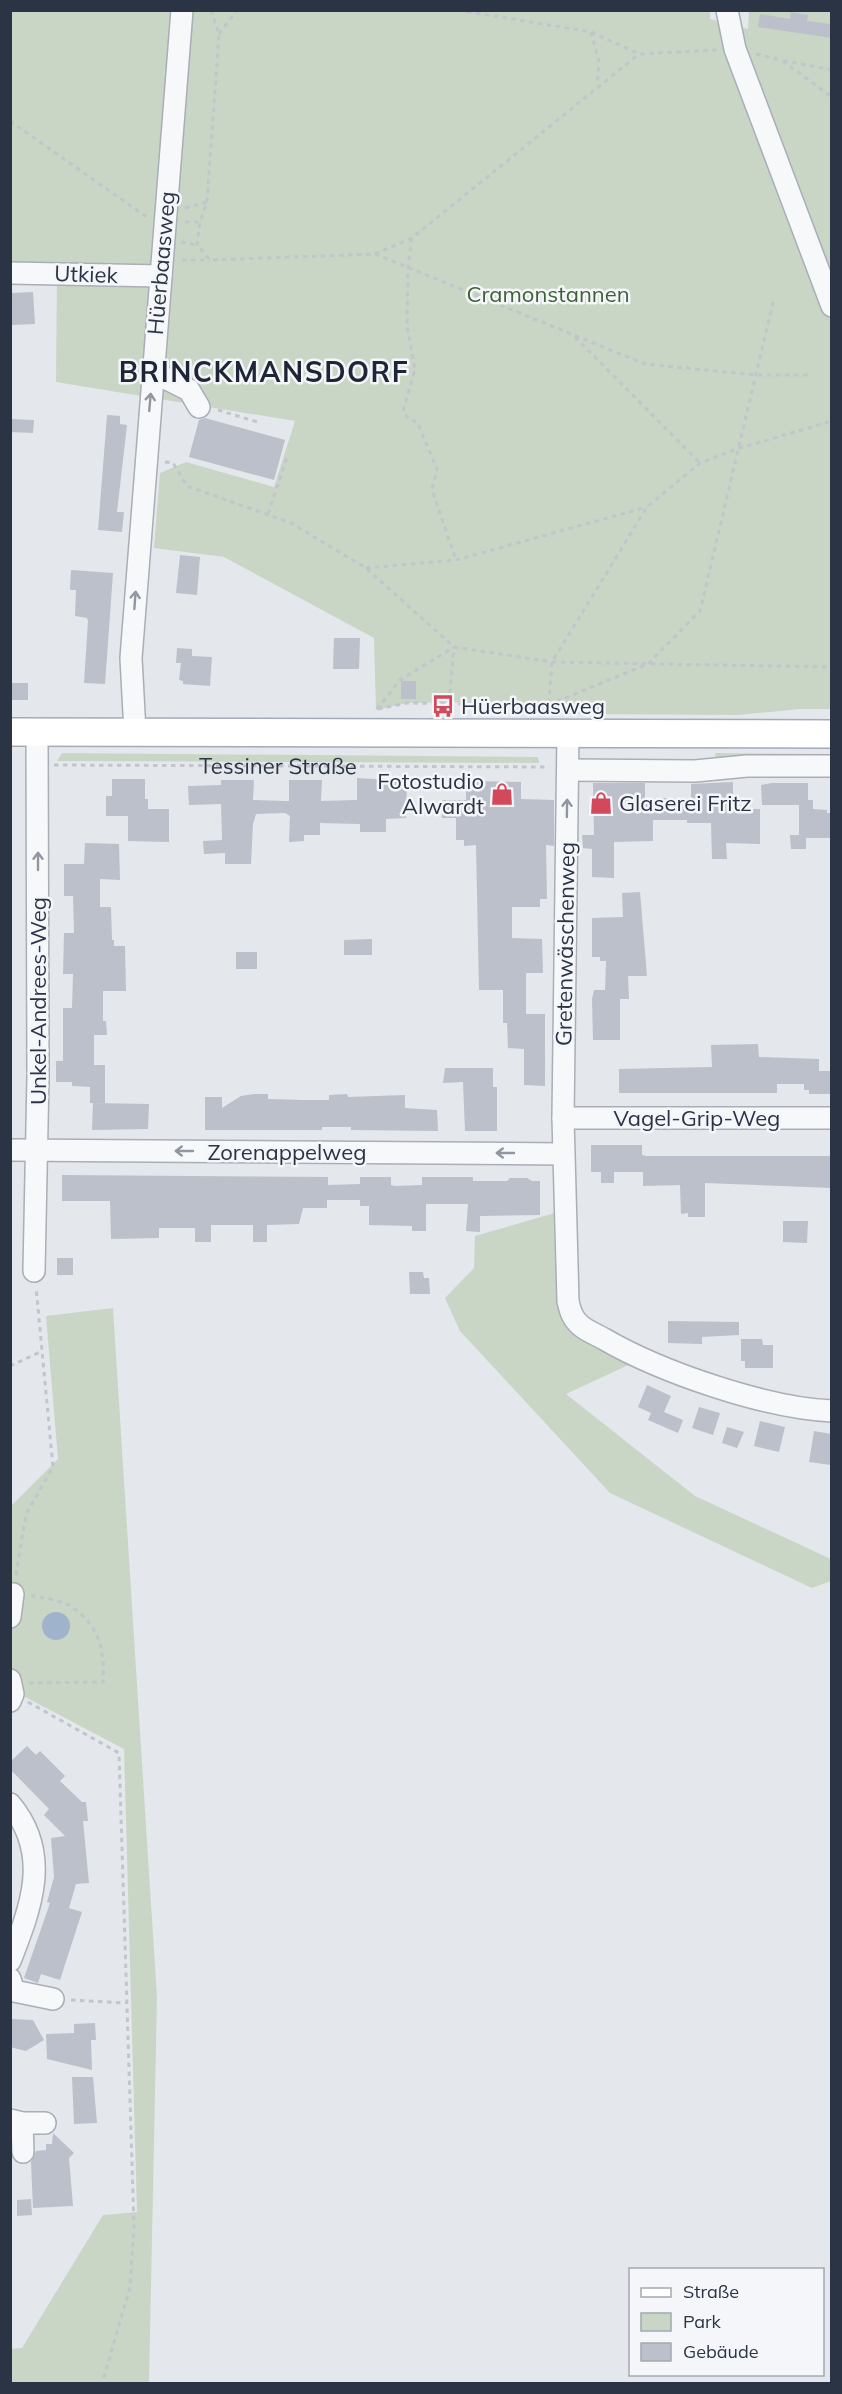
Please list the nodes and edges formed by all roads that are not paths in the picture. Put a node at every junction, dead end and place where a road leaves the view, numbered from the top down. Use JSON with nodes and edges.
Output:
{"nodes":[{"id":1,"x":182,"y":10,"type":"edge"},
{"id":2,"x":727,"y":10,"type":"edge"},
{"id":3,"x":161,"y":268,"type":"junction"},
{"id":4,"x":10,"y":273,"type":"edge"},
{"id":5,"x":831,"y":306,"type":"edge"},
{"id":6,"x":153,"y":372,"type":"junction"},
{"id":7,"x":197,"y":405,"type":"road end"},
{"id":8,"x":10,"y":732,"type":"edge"},
{"id":9,"x":37,"y":732,"type":"junction"},
{"id":10,"x":135,"y":732,"type":"junction"},
{"id":11,"x":568,"y":733,"type":"junction"},
{"id":12,"x":831,"y":734,"type":"edge"},
{"id":13,"x":831,"y":766,"type":"edge"},
{"id":14,"x":568,"y":770,"type":"junction"},
{"id":15,"x":563,"y":1118,"type":"junction"},
{"id":16,"x":831,"y":1118,"type":"edge"},
{"id":17,"x":10,"y":1150,"type":"edge"},
{"id":18,"x":37,"y":1150,"type":"junction"},
{"id":19,"x":563,"y":1154,"type":"junction"},
{"id":20,"x":34,"y":1271,"type":"road end"},
{"id":21,"x":831,"y":1411,"type":"edge"},
{"id":22,"x":20,"y":1594,"type":"road end"},
{"id":23,"x":10,"y":1617,"type":"edge"},
{"id":24,"x":10,"y":1804,"type":"edge"},
{"id":25,"x":10,"y":1961,"type":"edge"},
{"id":26,"x":10,"y":1979,"type":"edge"},
{"id":27,"x":53,"y":2000,"type":"road end"},
{"id":28,"x":16,"y":2122,"type":"edge"},
{"id":29,"x":45,"y":2123,"type":"dead end"},
{"id":30,"x":23,"y":2152,"type":"dead end"}],
"edges":[{"from":1,"to":3,"type":"street","name":"Hüerbaasweg"},
{"from":2,"to":5,"type":"street"},
{"from":3,"to":4,"type":"street","name":"Utkiek"},
{"from":3,"to":6,"type":"street","name":"Hüerbaasweg"},
{"from":6,"to":7,"type":"street"},
{"from":10,"to":6,"type":"street","name":"Hüerbaasweg","one_way":true},
{"from":8,"to":9,"type":"main road","name":"Tessiner Straße"},
{"from":9,"to":10,"type":"main road","name":"Tessiner Straße"},
{"from":18,"to":9,"type":"street","name":"Unkel-Andrees-Weg","one_way":true},
{"from":10,"to":11,"type":"main road","name":"Tessiner Straße"},
{"from":11,"to":12,"type":"main road","name":"Tessiner Straße"},
{"from":11,"to":14,"type":"street","name":"Gretenwäschenweg"},
{"from":13,"to":14,"type":"street"},
{"from":15,"to":14,"type":"street","name":"Gretenwäschenweg","one_way":true},
{"from":15,"to":16,"type":"street","name":"Vagel-Grip-Weg"},
{"from":15,"to":19,"type":"street","name":"Gretenwäschenweg"},
{"from":17,"to":18,"type":"street","name":"Zorenappelweg"},
{"from":19,"to":18,"type":"street","name":"Zorenappelweg","one_way":true},
{"from":18,"to":20,"type":"street","name":"Unkel-Andrees-Weg"},
{"from":19,"to":21,"type":"street","name":"Gretenwäschenweg"},
{"from":22,"to":23,"type":"street"},
{"from":24,"to":25,"type":"street"},
{"from":26,"to":27,"type":"street"},
{"from":28,"to":29,"type":"street"},
{"from":28,"to":30,"type":"street"}]}
